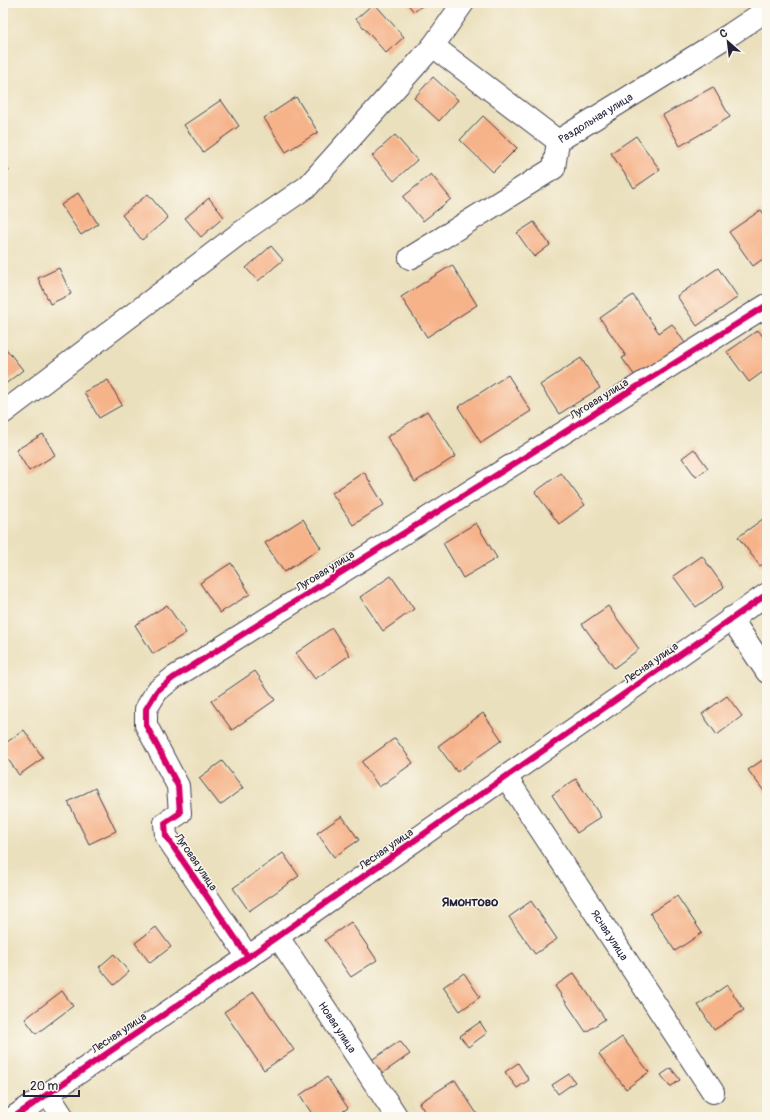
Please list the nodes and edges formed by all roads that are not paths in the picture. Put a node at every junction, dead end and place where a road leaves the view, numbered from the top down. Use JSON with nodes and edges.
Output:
{"nodes":[{"id":1,"x":463,"y":3,"type":"edge"},
{"id":2,"x":767,"y":10,"type":"edge"},
{"id":3,"x":433,"y":46,"type":"junction"},
{"id":4,"x":558,"y":141,"type":"junction"},
{"id":5,"x":410,"y":258,"type":"dead end"},
{"id":6,"x":767,"y":305,"type":"edge"},
{"id":7,"x":3,"y":413,"type":"edge"},
{"id":8,"x":767,"y":594,"type":"edge"},
{"id":9,"x":731,"y":618,"type":"junction"},
{"id":10,"x":767,"y":672,"type":"edge"},
{"id":11,"x":506,"y":777,"type":"junction"},
{"id":12,"x":278,"y":937,"type":"junction"},
{"id":13,"x":248,"y":957,"type":"junction"},
{"id":14,"x":713,"y":1092,"type":"dead end"},
{"id":15,"x":48,"y":1094,"type":"junction"},
{"id":16,"x":14,"y":1117,"type":"edge"},
{"id":17,"x":63,"y":1117,"type":"edge"},
{"id":18,"x":397,"y":1117,"type":"edge"}],
"edges":[{"from":1,"to":3,"type":"street"},
{"from":2,"to":4,"type":"street","name":"Раздольная улица"},
{"from":3,"to":4,"type":"street","name":"Раздольная улица"},
{"from":3,"to":7,"type":"street"},
{"from":4,"to":5,"type":"street"},
{"from":6,"to":13,"type":"street","name":"Луговая улица"},
{"from":8,"to":9,"type":"street","name":"Лесная улица"},
{"from":9,"to":10,"type":"street"},
{"from":9,"to":11,"type":"street","name":"Лесная улица"},
{"from":11,"to":12,"type":"street","name":"Лесная улица"},
{"from":11,"to":14,"type":"street","name":"Ясная улица"},
{"from":12,"to":13,"type":"street","name":"Лесная улица"},
{"from":12,"to":18,"type":"street","name":"Новая улица"},
{"from":13,"to":15,"type":"street","name":"Лесная улица"},
{"from":15,"to":16,"type":"street","name":"Лесная улица"},
{"from":15,"to":17,"type":"street"}]}
